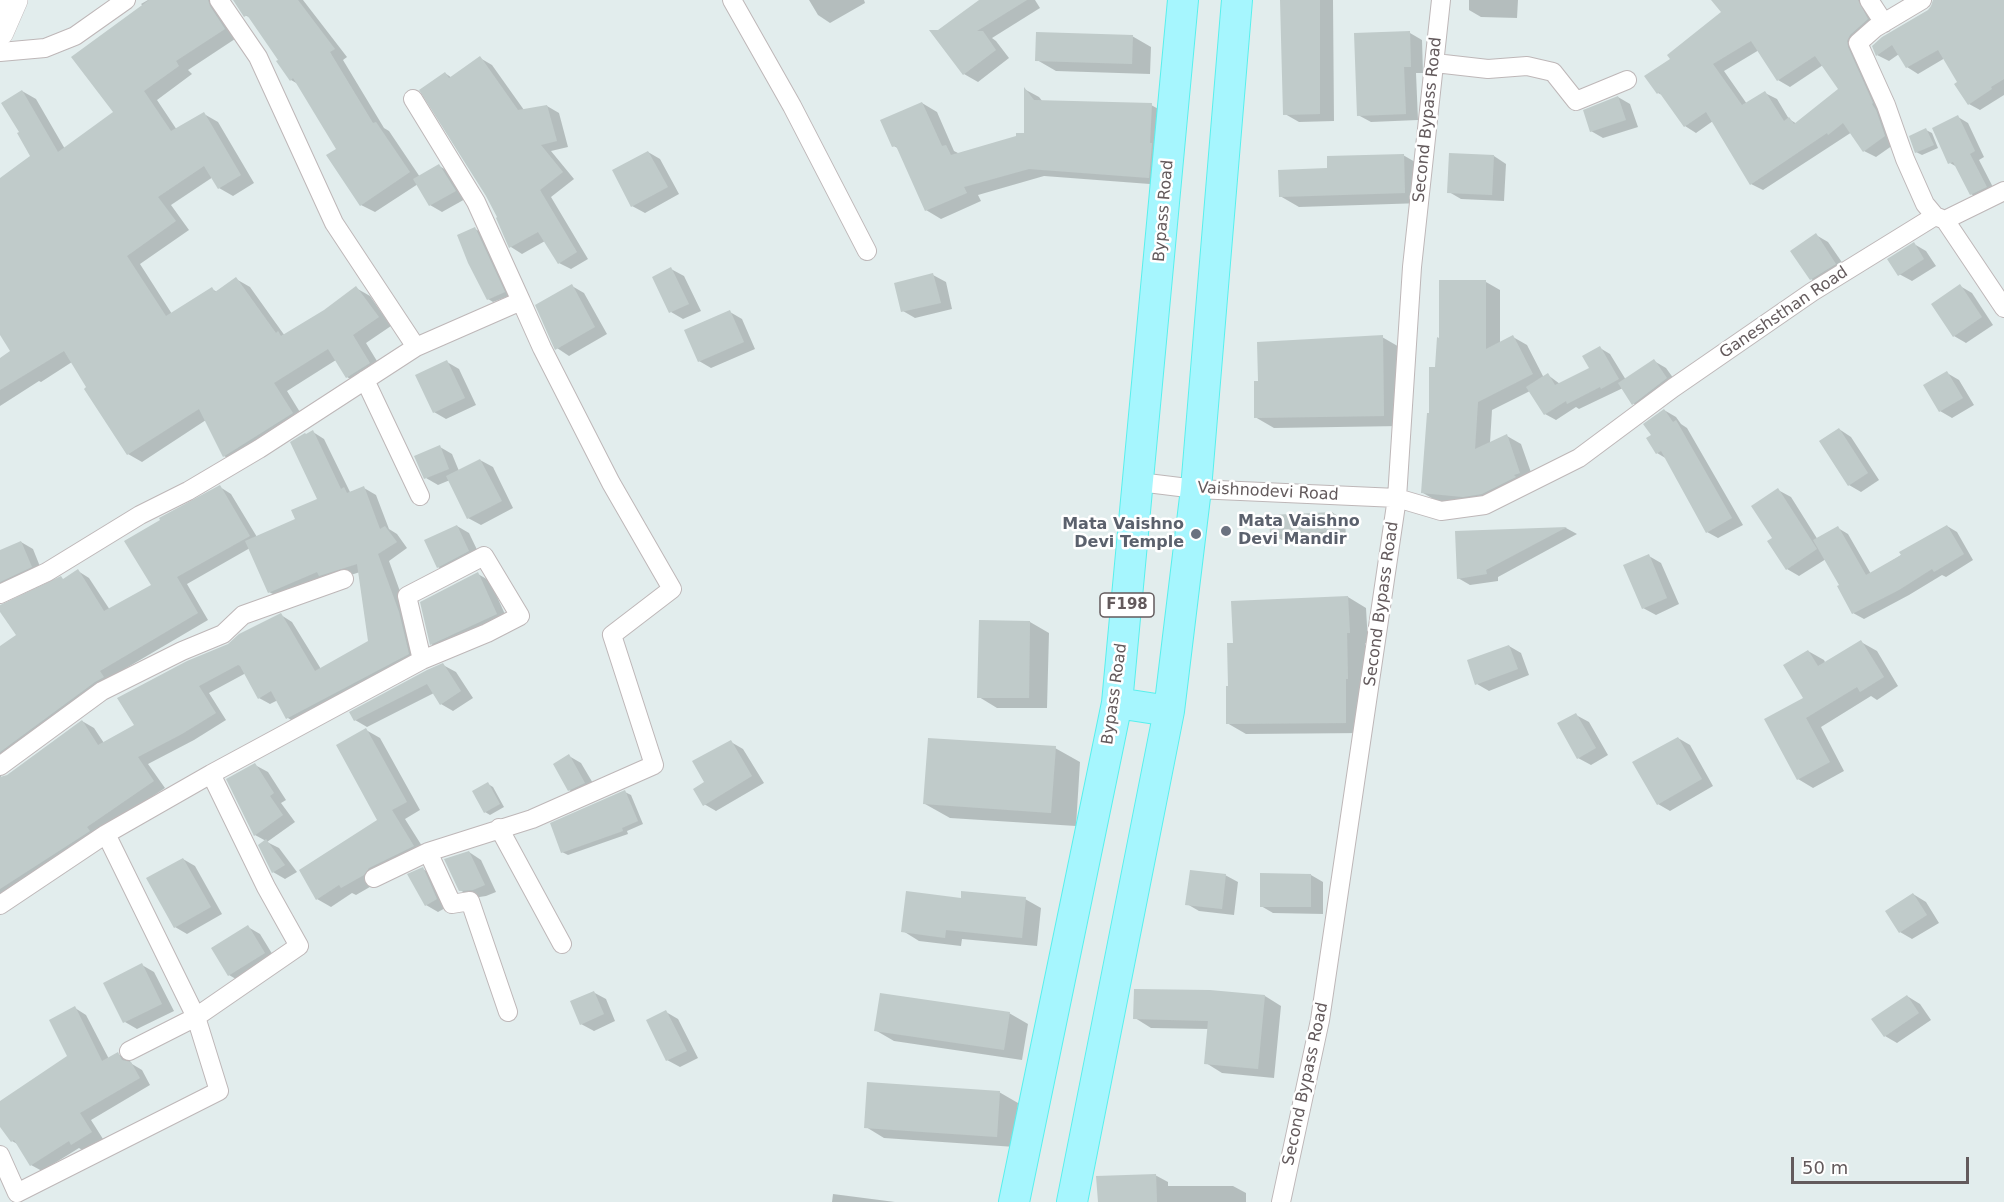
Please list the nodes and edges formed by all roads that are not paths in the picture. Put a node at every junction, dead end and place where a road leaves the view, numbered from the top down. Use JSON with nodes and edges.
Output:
{"nodes":[{"id":1,"x":14,"y":0,"type":"edge"},
{"id":2,"x":126,"y":0,"type":"edge"},
{"id":3,"x":219,"y":0,"type":"edge"},
{"id":4,"x":732,"y":0,"type":"edge"},
{"id":5,"x":1183,"y":0,"type":"edge"},
{"id":6,"x":1237,"y":0,"type":"edge"},
{"id":7,"x":1441,"y":0,"type":"edge"},
{"id":8,"x":1869,"y":0,"type":"edge"},
{"id":9,"x":1922,"y":0,"type":"edge"},
{"id":10,"x":1884,"y":23,"type":"junction"},
{"id":11,"x":0,"y":32,"type":"edge"},
{"id":12,"x":0,"y":52,"type":"edge"},
{"id":13,"x":1435,"y":63,"type":"junction"},
{"id":14,"x":1627,"y":80,"type":"dead end"},
{"id":15,"x":413,"y":99,"type":"dead end"},
{"id":16,"x":2004,"y":191,"type":"edge"},
{"id":17,"x":1940,"y":218,"type":"junction"},
{"id":18,"x":867,"y":251,"type":"dead end"},
{"id":19,"x":521,"y":301,"type":"junction"},
{"id":20,"x":2004,"y":308,"type":"edge"},
{"id":21,"x":416,"y":347,"type":"junction"},
{"id":22,"x":365,"y":380,"type":"junction"},
{"id":23,"x":1139,"y":482,"type":"junction"},
{"id":24,"x":1196,"y":489,"type":"junction"},
{"id":25,"x":420,"y":496,"type":"dead end"},
{"id":26,"x":1397,"y":498,"type":"junction"},
{"id":27,"x":344,"y":579,"type":"dead end"},
{"id":28,"x":0,"y":594,"type":"edge"},
{"id":29,"x":423,"y":660,"type":"junction"},
{"id":30,"x":1117,"y":703,"type":"junction"},
{"id":31,"x":1169,"y":711,"type":"junction"},
{"id":32,"x":0,"y":766,"type":"edge"},
{"id":33,"x":211,"y":774,"type":"junction"},
{"id":34,"x":499,"y":828,"type":"junction"},
{"id":35,"x":106,"y":834,"type":"junction"},
{"id":36,"x":428,"y":852,"type":"junction"},
{"id":37,"x":374,"y":878,"type":"dead end"},
{"id":38,"x":0,"y":905,"type":"edge"},
{"id":39,"x":562,"y":944,"type":"dead end"},
{"id":40,"x":508,"y":1012,"type":"dead end"},
{"id":41,"x":196,"y":1017,"type":"junction"},
{"id":42,"x":129,"y":1051,"type":"dead end"},
{"id":43,"x":0,"y":1155,"type":"edge"},
{"id":44,"x":1014,"y":1202,"type":"edge"},
{"id":45,"x":1072,"y":1202,"type":"edge"},
{"id":46,"x":1281,"y":1202,"type":"edge"}],
"edges":[{"from":1,"to":11,"type":"main road"},
{"from":2,"to":12,"type":"street"},
{"from":3,"to":21,"type":"street"},
{"from":4,"to":18,"type":"street"},
{"from":5,"to":23,"type":"main road","name":"Bypass Road","number":"F198"},
{"from":6,"to":24,"type":"main road"},
{"from":7,"to":13,"type":"street","name":"Second Bypass Road"},
{"from":8,"to":10,"type":"street"},
{"from":9,"to":10,"type":"street"},
{"from":10,"to":17,"type":"street"},
{"from":13,"to":14,"type":"street"},
{"from":13,"to":26,"type":"street","name":"Second Bypass Road"},
{"from":15,"to":19,"type":"street"},
{"from":16,"to":17,"type":"street","name":"Ganeshsthan Road"},
{"from":17,"to":20,"type":"street"},
{"from":17,"to":26,"type":"street","name":"Ganeshsthan Road"},
{"from":19,"to":21,"type":"street"},
{"from":19,"to":34,"type":"street"},
{"from":21,"to":22,"type":"street"},
{"from":22,"to":25,"type":"street"},
{"from":22,"to":28,"type":"street"},
{"from":23,"to":24,"type":"street","name":"Vaishnodevi Road"},
{"from":23,"to":30,"type":"main road","name":"Bypass Road","number":"F198"},
{"from":24,"to":26,"type":"street","name":"Vaishnodevi Road"},
{"from":24,"to":31,"type":"main road"},
{"from":26,"to":46,"type":"street","name":"Second Bypass Road"},
{"from":27,"to":32,"type":"street"},
{"from":29,"to":29,"type":"street"},
{"from":29,"to":33,"type":"street"},
{"from":30,"to":31,"type":"main road"},
{"from":30,"to":44,"type":"main road","name":"Bypass Road","number":"F198"},
{"from":31,"to":45,"type":"main road"},
{"from":33,"to":35,"type":"street"},
{"from":33,"to":41,"type":"street"},
{"from":34,"to":36,"type":"street"},
{"from":34,"to":39,"type":"street"},
{"from":35,"to":38,"type":"street"},
{"from":35,"to":41,"type":"street"},
{"from":36,"to":37,"type":"street"},
{"from":36,"to":40,"type":"street"},
{"from":41,"to":42,"type":"street"},
{"from":41,"to":43,"type":"street"}]}
